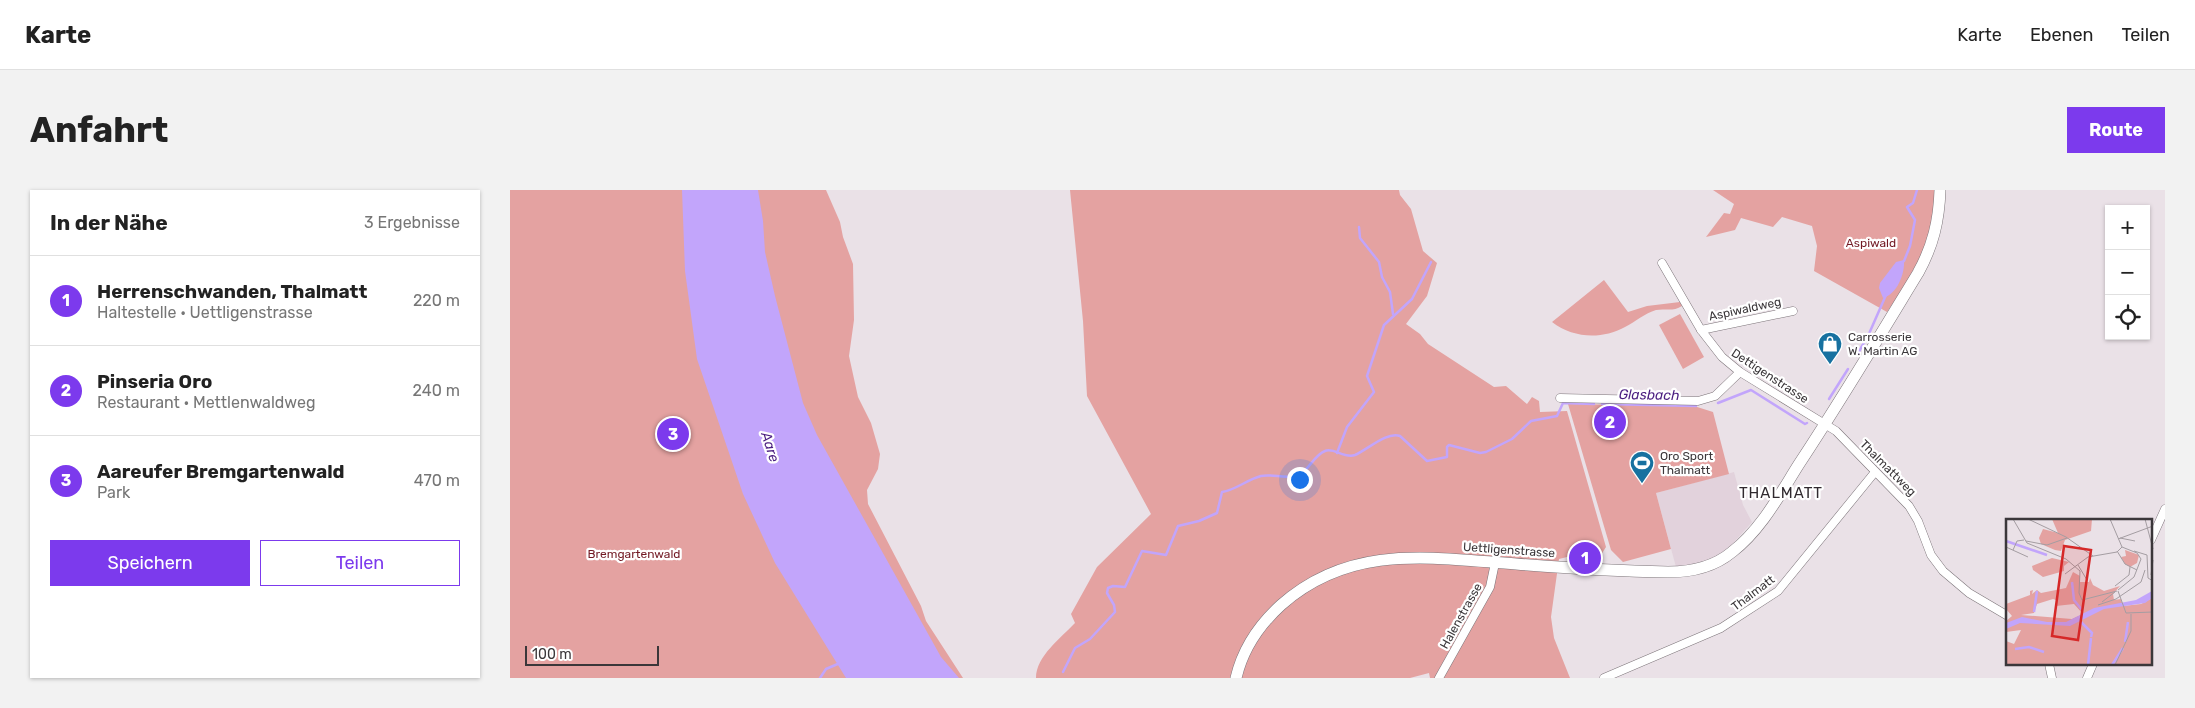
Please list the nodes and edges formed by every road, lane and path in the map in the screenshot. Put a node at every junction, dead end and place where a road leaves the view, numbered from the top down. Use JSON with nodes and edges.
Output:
{"nodes":[{"id":1,"x":1940,"y":190,"type":"edge"},
{"id":2,"x":1662,"y":263,"type":"dead end"},
{"id":3,"x":1793,"y":311,"type":"dead end"},
{"id":4,"x":1701,"y":330,"type":"junction"},
{"id":5,"x":1740,"y":372,"type":"junction"},
{"id":6,"x":1560,"y":398,"type":"dead end"},
{"id":7,"x":1825,"y":425,"type":"junction"},
{"id":8,"x":1875,"y":472,"type":"junction"},
{"id":9,"x":2165,"y":509,"type":"edge"},
{"id":10,"x":2152,"y":538,"type":"edge"},
{"id":11,"x":1495,"y":563,"type":"junction"},
{"id":12,"x":2006,"y":615,"type":"edge"},
{"id":13,"x":2092,"y":666,"type":"edge"},
{"id":14,"x":1236,"y":678,"type":"edge"},
{"id":15,"x":1439,"y":678,"type":"edge"},
{"id":16,"x":1604,"y":678,"type":"edge"},
{"id":17,"x":2087,"y":678,"type":"edge"}],
"edges":[{"from":1,"to":7,"type":"main road","name":"Uettligenstrasse"},
{"from":2,"to":4,"type":"street","name":"Dettigenstrasse"},
{"from":3,"to":4,"type":"street","name":"Aspiwaldweg"},
{"from":4,"to":5,"type":"street","name":"Dettigenstrasse"},
{"from":5,"to":6,"type":"street"},
{"from":5,"to":7,"type":"street","name":"Dettigenstrasse"},
{"from":7,"to":8,"type":"street","name":"Thalmattweg"},
{"from":7,"to":11,"type":"main road","name":"Uettligenstrasse"},
{"from":8,"to":12,"type":"street","name":"Thalmattweg"},
{"from":8,"to":16,"type":"street","name":"Thalmatt"},
{"from":9,"to":10,"type":"street"},
{"from":11,"to":14,"type":"main road","name":"Uettligenstrasse"},
{"from":11,"to":15,"type":"street","name":"Halenstrasse"},
{"from":13,"to":17,"type":"street"}]}
